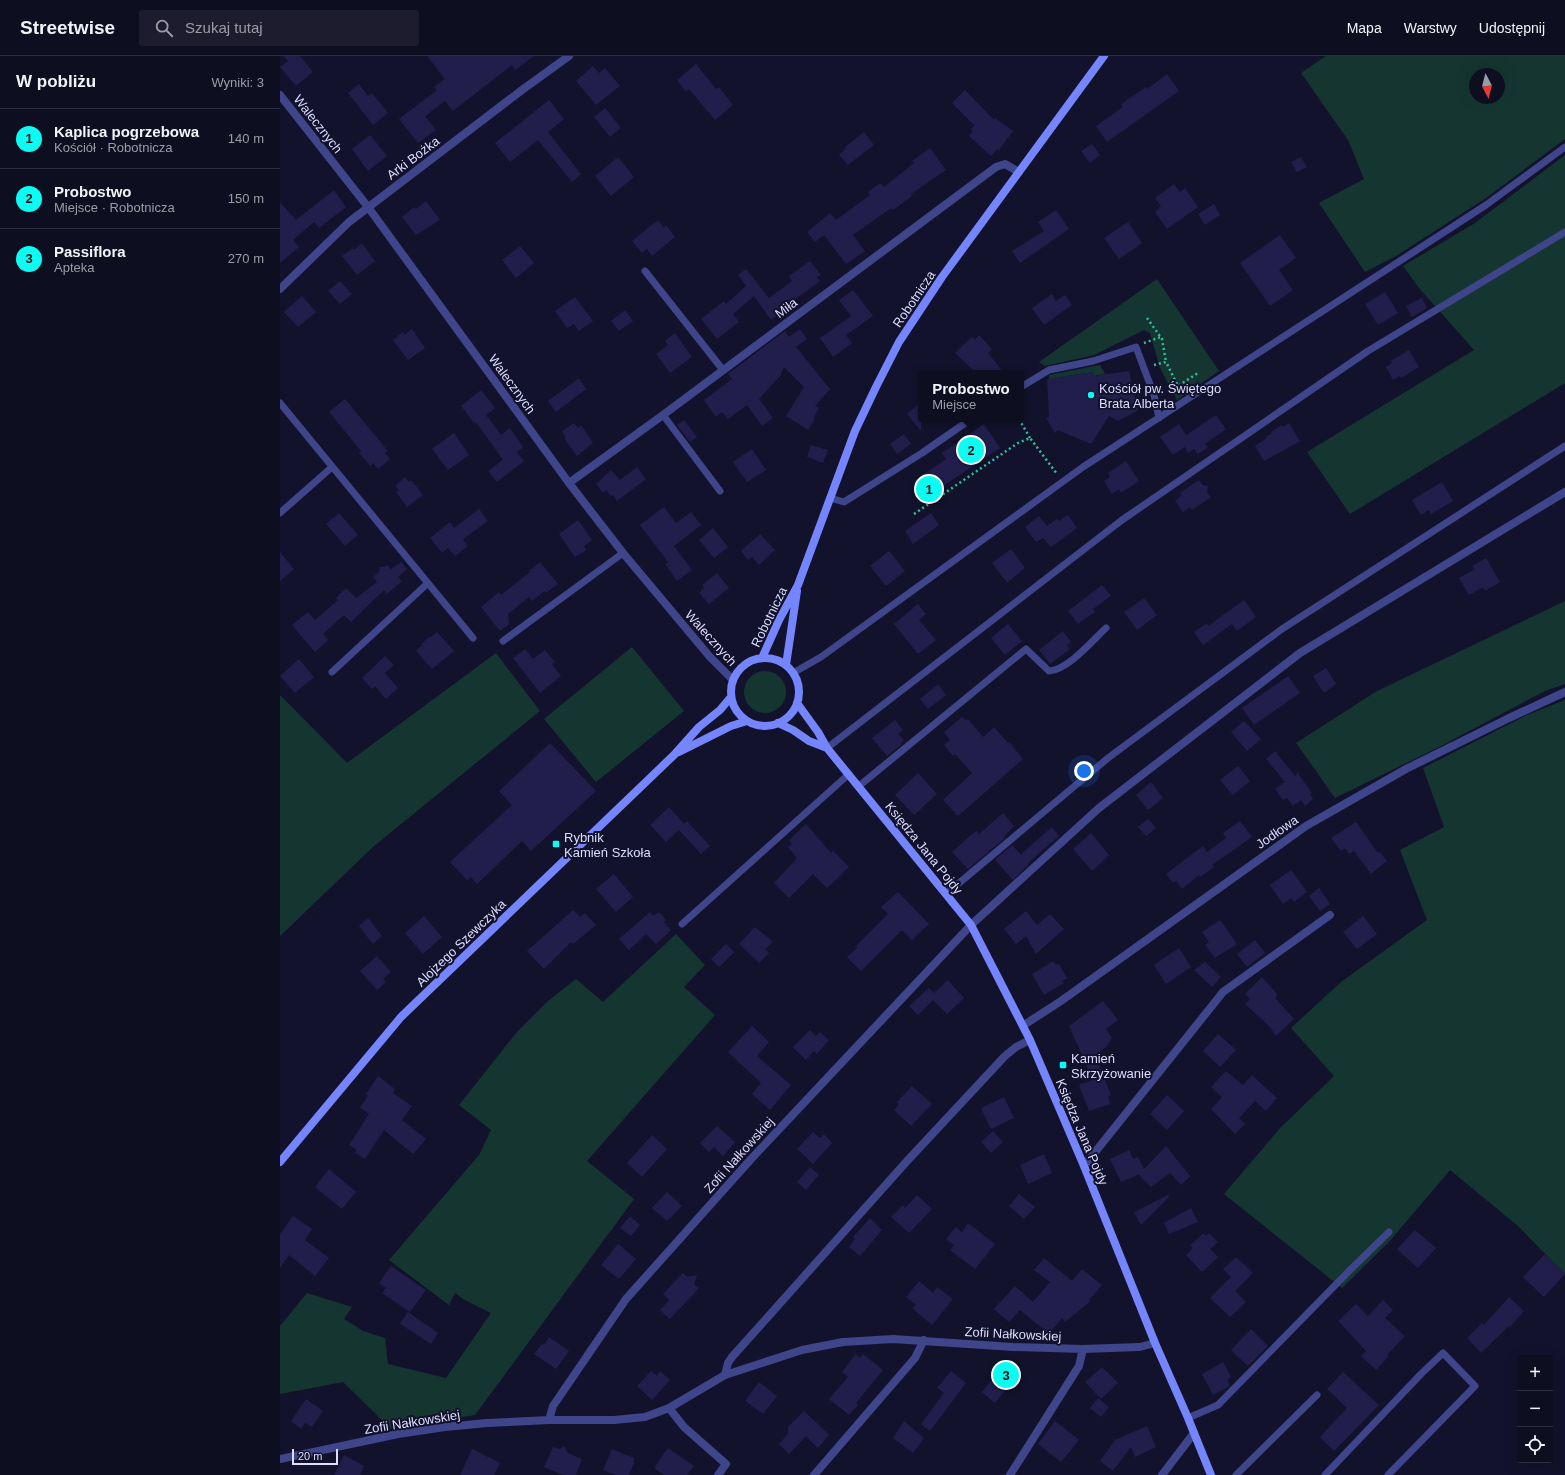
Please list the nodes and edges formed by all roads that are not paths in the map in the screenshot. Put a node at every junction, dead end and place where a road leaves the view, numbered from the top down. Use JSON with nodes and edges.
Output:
{"nodes":[{"id":1,"x":570,"y":56,"type":"edge"},
{"id":2,"x":1104,"y":56,"type":"edge"},
{"id":3,"x":280,"y":95,"type":"edge"},
{"id":4,"x":1565,"y":147,"type":"edge"},
{"id":5,"x":1019,"y":172,"type":"junction"},
{"id":6,"x":368,"y":207,"type":"junction"},
{"id":7,"x":1565,"y":232,"type":"edge"},
{"id":8,"x":646,"y":271,"type":"dead end"},
{"id":9,"x":280,"y":289,"type":"edge"},
{"id":10,"x":723,"y":370,"type":"junction"},
{"id":11,"x":1024,"y":385,"type":"edge"},
{"id":12,"x":280,"y":403,"type":"edge"},
{"id":13,"x":663,"y":415,"type":"junction"},
{"id":14,"x":1159,"y":418,"type":"junction"},
{"id":15,"x":967,"y":422,"type":"edge"},
{"id":16,"x":1565,"y":446,"type":"edge"},
{"id":17,"x":332,"y":467,"type":"junction"},
{"id":18,"x":569,"y":483,"type":"junction"},
{"id":19,"x":720,"y":491,"type":"dead end"},
{"id":20,"x":1565,"y":492,"type":"edge"},
{"id":21,"x":830,"y":498,"type":"junction"},
{"id":22,"x":280,"y":513,"type":"edge"},
{"id":23,"x":623,"y":553,"type":"junction"},
{"id":24,"x":428,"y":583,"type":"junction"},
{"id":25,"x":798,"y":585,"type":"junction"},
{"id":26,"x":1106,"y":628,"type":"dead end"},
{"id":27,"x":473,"y":638,"type":"dead end"},
{"id":28,"x":503,"y":640,"type":"dead end"},
{"id":29,"x":762,"y":658,"type":"junction"},
{"id":30,"x":786,"y":665,"type":"junction"},
{"id":31,"x":332,"y":672,"type":"dead end"},
{"id":32,"x":793,"y":673,"type":"junction"},
{"id":33,"x":733,"y":680,"type":"junction"},
{"id":34,"x":1565,"y":692,"type":"edge"},
{"id":35,"x":731,"y":698,"type":"junction"},
{"id":36,"x":797,"y":703,"type":"junction"},
{"id":37,"x":747,"y":721,"type":"junction"},
{"id":38,"x":778,"y":723,"type":"junction"},
{"id":39,"x":827,"y":748,"type":"junction"},
{"id":40,"x":674,"y":755,"type":"junction"},
{"id":41,"x":849,"y":774,"type":"junction"},
{"id":42,"x":859,"y":786,"type":"junction"},
{"id":43,"x":946,"y":894,"type":"junction"},
{"id":44,"x":1330,"y":915,"type":"dead end"},
{"id":45,"x":682,"y":924,"type":"dead end"},
{"id":46,"x":971,"y":925,"type":"junction"},
{"id":47,"x":1024,"y":1025,"type":"junction"},
{"id":48,"x":1030,"y":1040,"type":"junction"},
{"id":49,"x":280,"y":1162,"type":"edge"},
{"id":50,"x":1084,"y":1166,"type":"junction"},
{"id":51,"x":1389,"y":1232,"type":"dead end"},
{"id":52,"x":924,"y":1340,"type":"junction"},
{"id":53,"x":1155,"y":1344,"type":"junction"},
{"id":54,"x":1083,"y":1349,"type":"junction"},
{"id":55,"x":725,"y":1375,"type":"junction"},
{"id":56,"x":1317,"y":1395,"type":"dead end"},
{"id":57,"x":669,"y":1408,"type":"junction"},
{"id":58,"x":1188,"y":1418,"type":"junction"},
{"id":59,"x":549,"y":1420,"type":"junction"},
{"id":60,"x":1194,"y":1433,"type":"junction"},
{"id":61,"x":280,"y":1458,"type":"edge"},
{"id":62,"x":718,"y":1475,"type":"edge"},
{"id":63,"x":814,"y":1475,"type":"edge"},
{"id":64,"x":1010,"y":1475,"type":"edge"},
{"id":65,"x":1162,"y":1475,"type":"edge"},
{"id":66,"x":1211,"y":1475,"type":"edge"},
{"id":67,"x":1236,"y":1475,"type":"edge"},
{"id":68,"x":1325,"y":1475,"type":"edge"},
{"id":69,"x":1388,"y":1475,"type":"edge"}],
"edges":[{"from":1,"to":6,"type":"street","name":"Arki Bożka"},
{"from":2,"to":5,"type":"street","name":"Robotnicza"},
{"from":3,"to":6,"type":"street","name":"Walecznych"},
{"from":4,"to":14,"type":"lane"},
{"from":5,"to":10,"type":"street","name":"Miła"},
{"from":5,"to":21,"type":"street","name":"Robotnicza"},
{"from":6,"to":9,"type":"street","name":"Arki Bożka"},
{"from":6,"to":18,"type":"street","name":"Walecznych"},
{"from":7,"to":39,"type":"lane"},
{"from":8,"to":10,"type":"lane"},
{"from":10,"to":13,"type":"street","name":"Miła"},
{"from":11,"to":14,"type":"lane"},
{"from":12,"to":17,"type":"lane"},
{"from":13,"to":18,"type":"street","name":"Miła"},
{"from":13,"to":19,"type":"lane"},
{"from":14,"to":32,"type":"lane"},
{"from":15,"to":21,"type":"lane"},
{"from":16,"to":43,"type":"lane"},
{"from":17,"to":22,"type":"lane"},
{"from":17,"to":24,"type":"lane"},
{"from":18,"to":23,"type":"street","name":"Walecznych"},
{"from":20,"to":46,"type":"street","name":"Zofii Nałkowskiej"},
{"from":21,"to":25,"type":"street","name":"Robotnicza"},
{"from":23,"to":28,"type":"lane"},
{"from":23,"to":33,"type":"street","name":"Walecznych"},
{"from":24,"to":27,"type":"lane"},
{"from":24,"to":31,"type":"lane"},
{"from":25,"to":29,"type":"street","name":"Robotnicza"},
{"from":25,"to":30,"type":"street","name":"Robotnicza"},
{"from":26,"to":42,"type":"lane"},
{"from":29,"to":30,"type":"street"},
{"from":29,"to":33,"type":"street"},
{"from":30,"to":32,"type":"street"},
{"from":32,"to":36,"type":"street"},
{"from":33,"to":35,"type":"street"},
{"from":34,"to":47,"type":"street","name":"Jodłowa"},
{"from":35,"to":37,"type":"street"},
{"from":35,"to":40,"type":"street","name":"Alojzego Szewczyka"},
{"from":36,"to":38,"type":"street"},
{"from":36,"to":39,"type":"street","name":"Księdza Jana Pojdy"},
{"from":37,"to":38,"type":"street"},
{"from":37,"to":40,"type":"street","name":"Alojzego Szewczyka"},
{"from":38,"to":39,"type":"street","name":"Księdza Jana Pojdy"},
{"from":39,"to":41,"type":"street","name":"Księdza Jana Pojdy"},
{"from":40,"to":49,"type":"street","name":"Alojzego Szewczyka"},
{"from":41,"to":42,"type":"street","name":"Księdza Jana Pojdy"},
{"from":41,"to":45,"type":"lane"},
{"from":42,"to":43,"type":"street","name":"Księdza Jana Pojdy"},
{"from":43,"to":46,"type":"street","name":"Księdza Jana Pojdy"},
{"from":44,"to":50,"type":"street"},
{"from":46,"to":47,"type":"street","name":"Księdza Jana Pojdy"},
{"from":46,"to":59,"type":"street","name":"Zofii Nałkowskiej"},
{"from":47,"to":48,"type":"street","name":"Księdza Jana Pojdy"},
{"from":48,"to":50,"type":"street","name":"Księdza Jana Pojdy"},
{"from":48,"to":55,"type":"street"},
{"from":50,"to":53,"type":"street","name":"Księdza Jana Pojdy"},
{"from":51,"to":58,"type":"lane"},
{"from":52,"to":54,"type":"street","name":"Zofii Nałkowskiej"},
{"from":52,"to":55,"type":"street","name":"Zofii Nałkowskiej"},
{"from":52,"to":63,"type":"street"},
{"from":53,"to":54,"type":"street","name":"Zofii Nałkowskiej"},
{"from":53,"to":58,"type":"street","name":"Księdza Jana Pojdy"},
{"from":54,"to":64,"type":"street"},
{"from":55,"to":57,"type":"street","name":"Zofii Nałkowskiej"},
{"from":56,"to":67,"type":"lane"},
{"from":57,"to":59,"type":"street","name":"Zofii Nałkowskiej"},
{"from":57,"to":62,"type":"street"},
{"from":58,"to":60,"type":"street","name":"Księdza Jana Pojdy"},
{"from":59,"to":61,"type":"street","name":"Zofii Nałkowskiej"},
{"from":60,"to":65,"type":"street"},
{"from":60,"to":66,"type":"street","name":"Księdza Jana Pojdy"},
{"from":68,"to":69,"type":"lane"}]}
